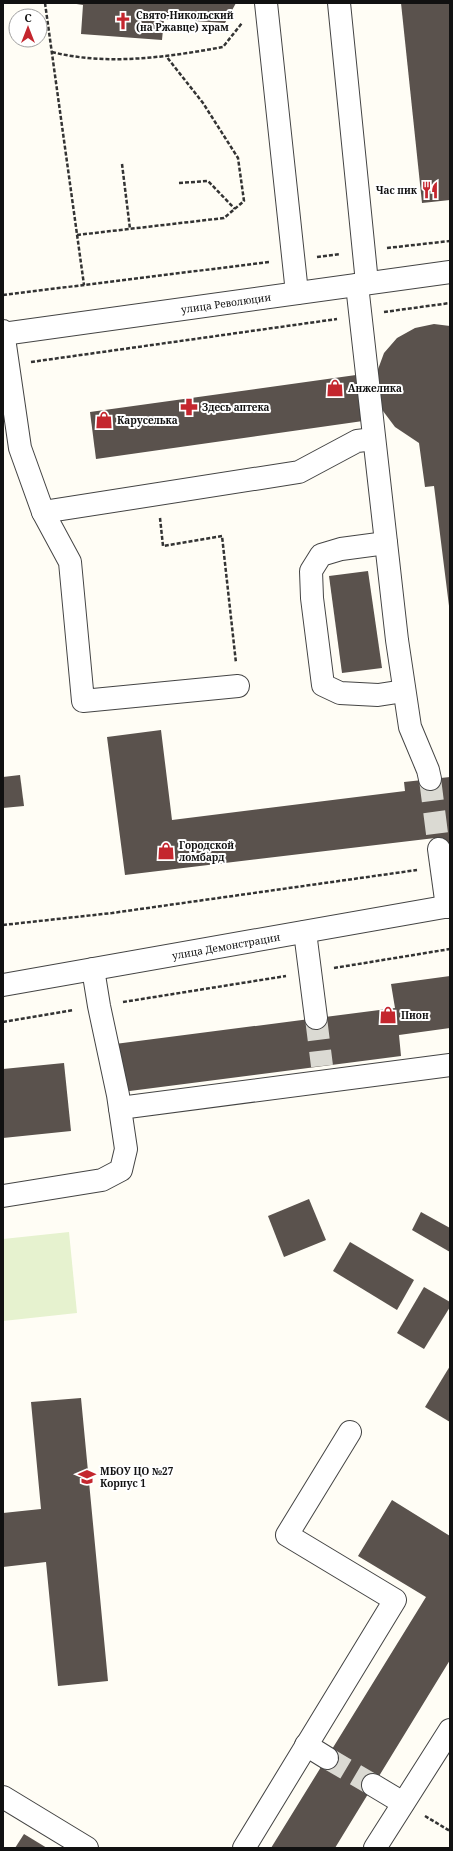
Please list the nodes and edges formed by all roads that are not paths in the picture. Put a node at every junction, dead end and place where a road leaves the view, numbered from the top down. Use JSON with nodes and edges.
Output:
{"nodes":[{"id":1,"x":266,"y":3,"type":"edge"},
{"id":2,"x":340,"y":3,"type":"edge"},
{"id":3,"x":450,"y":272,"type":"edge"},
{"id":4,"x":362,"y":284,"type":"junction"},
{"id":5,"x":297,"y":293,"type":"junction"},
{"id":6,"x":3,"y":333,"type":"edge"},
{"id":7,"x":374,"y":439,"type":"junction"},
{"id":8,"x":43,"y":512,"type":"junction"},
{"id":9,"x":386,"y":543,"type":"junction"},
{"id":10,"x":238,"y":686,"type":"road end"},
{"id":11,"x":404,"y":691,"type":"junction"},
{"id":12,"x":430,"y":779,"type":"tunnel mouth"},
{"id":13,"x":440,"y":858,"type":"tunnel mouth"},
{"id":14,"x":448,"y":907,"type":"edge"},
{"id":15,"x":305,"y":932,"type":"junction"},
{"id":16,"x":93,"y":969,"type":"junction"},
{"id":17,"x":3,"y":985,"type":"edge"},
{"id":18,"x":316,"y":1018,"type":"tunnel mouth"},
{"id":19,"x":450,"y":1065,"type":"edge"},
{"id":20,"x":120,"y":1108,"type":"junction"},
{"id":21,"x":3,"y":1196,"type":"edge"},
{"id":22,"x":350,"y":1432,"type":"dead end"},
{"id":23,"x":450,"y":1730,"type":"edge"},
{"id":24,"x":306,"y":1745,"type":"junction"},
{"id":25,"x":327,"y":1758,"type":"tunnel mouth"},
{"id":26,"x":373,"y":1785,"type":"tunnel mouth"},
{"id":27,"x":3,"y":1797,"type":"edge"},
{"id":28,"x":403,"y":1803,"type":"junction"},
{"id":29,"x":87,"y":1848,"type":"edge"},
{"id":30,"x":244,"y":1848,"type":"edge"},
{"id":31,"x":375,"y":1848,"type":"edge"}],
"edges":[{"from":1,"to":5,"type":"street"},
{"from":2,"to":4,"type":"street"},
{"from":3,"to":4,"type":"street","name":"улица Революции"},
{"from":4,"to":5,"type":"street","name":"улица Революции"},
{"from":4,"to":7,"type":"street"},
{"from":5,"to":6,"type":"street","name":"улица Революции"},
{"from":6,"to":8,"type":"street"},
{"from":7,"to":8,"type":"street"},
{"from":7,"to":9,"type":"street"},
{"from":8,"to":10,"type":"street"},
{"from":9,"to":11,"type":"street"},
{"from":9,"to":11,"type":"street"},
{"from":11,"to":12,"type":"street"},
{"from":13,"to":14,"type":"street"},
{"from":14,"to":15,"type":"street","name":"улица Демонстрации"},
{"from":15,"to":16,"type":"street","name":"улица Демонстрации"},
{"from":15,"to":18,"type":"street"},
{"from":16,"to":17,"type":"street","name":"улица Демонстрации"},
{"from":16,"to":20,"type":"street"},
{"from":19,"to":20,"type":"street"},
{"from":20,"to":21,"type":"street"},
{"from":22,"to":24,"type":"street"},
{"from":23,"to":28,"type":"street"},
{"from":24,"to":25,"type":"street"},
{"from":24,"to":30,"type":"street"},
{"from":26,"to":28,"type":"street"},
{"from":27,"to":29,"type":"street"},
{"from":28,"to":31,"type":"street"}]}
